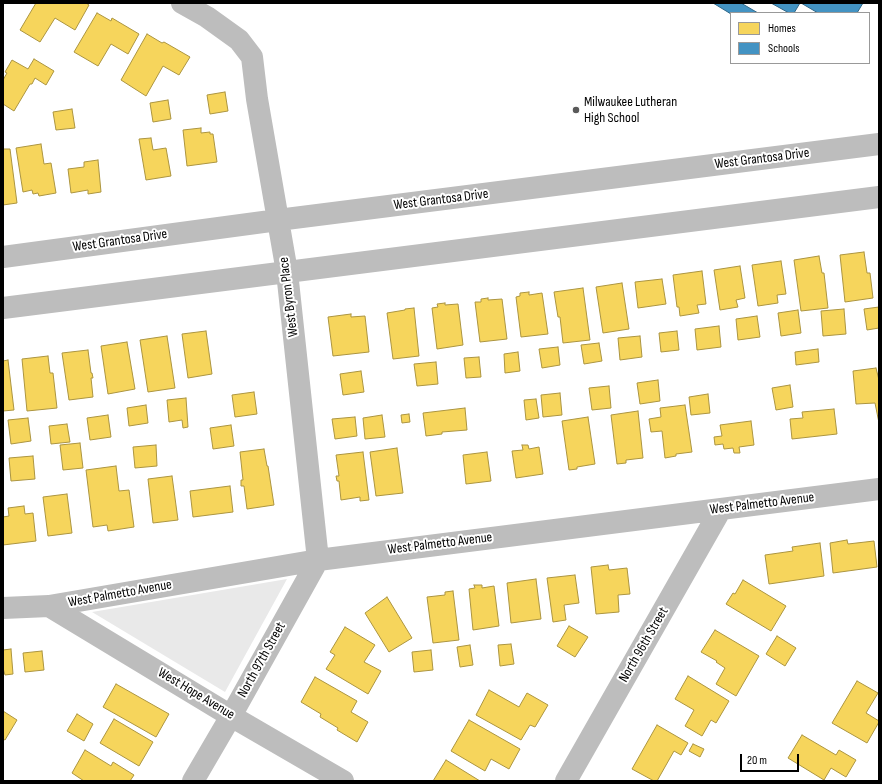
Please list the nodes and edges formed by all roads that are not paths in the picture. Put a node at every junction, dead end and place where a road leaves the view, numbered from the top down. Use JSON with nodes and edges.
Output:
{"nodes":[{"id":1,"x":182,"y":3,"type":"edge"},
{"id":2,"x":879,"y":144,"type":"edge"},
{"id":3,"x":879,"y":197,"type":"edge"},
{"id":4,"x":278,"y":220,"type":"junction"},
{"id":5,"x":3,"y":257,"type":"edge"},
{"id":6,"x":287,"y":272,"type":"junction"},
{"id":7,"x":3,"y":308,"type":"edge"},
{"id":8,"x":879,"y":488,"type":"edge"},
{"id":9,"x":722,"y":509,"type":"junction"},
{"id":10,"x":318,"y":560,"type":"junction"},
{"id":11,"x":49,"y":606,"type":"junction"},
{"id":12,"x":3,"y":608,"type":"edge"},
{"id":13,"x":231,"y":716,"type":"junction"},
{"id":14,"x":192,"y":781,"type":"edge"},
{"id":15,"x":343,"y":781,"type":"edge"},
{"id":16,"x":566,"y":781,"type":"edge"}],
"edges":[{"from":1,"to":4,"type":"street","name":"West Byron Place"},
{"from":2,"to":4,"type":"street","name":"West Grantosa Drive"},
{"from":3,"to":6,"type":"street"},
{"from":4,"to":5,"type":"street","name":"West Grantosa Drive"},
{"from":4,"to":6,"type":"street","name":"West Byron Place"},
{"from":6,"to":7,"type":"street"},
{"from":6,"to":10,"type":"street","name":"West Byron Place"},
{"from":8,"to":9,"type":"street","name":"West Palmetto Avenue"},
{"from":9,"to":10,"type":"street","name":"West Palmetto Avenue"},
{"from":9,"to":16,"type":"street","name":"North 96th Street"},
{"from":10,"to":11,"type":"street","name":"West Palmetto Avenue"},
{"from":10,"to":13,"type":"street","name":"North 97th Street"},
{"from":11,"to":12,"type":"street","name":"West Palmetto Avenue"},
{"from":11,"to":13,"type":"street","name":"West Hope Avenue"},
{"from":13,"to":14,"type":"street","name":"North 97th Street"},
{"from":13,"to":15,"type":"street","name":"West Hope Avenue"}]}
